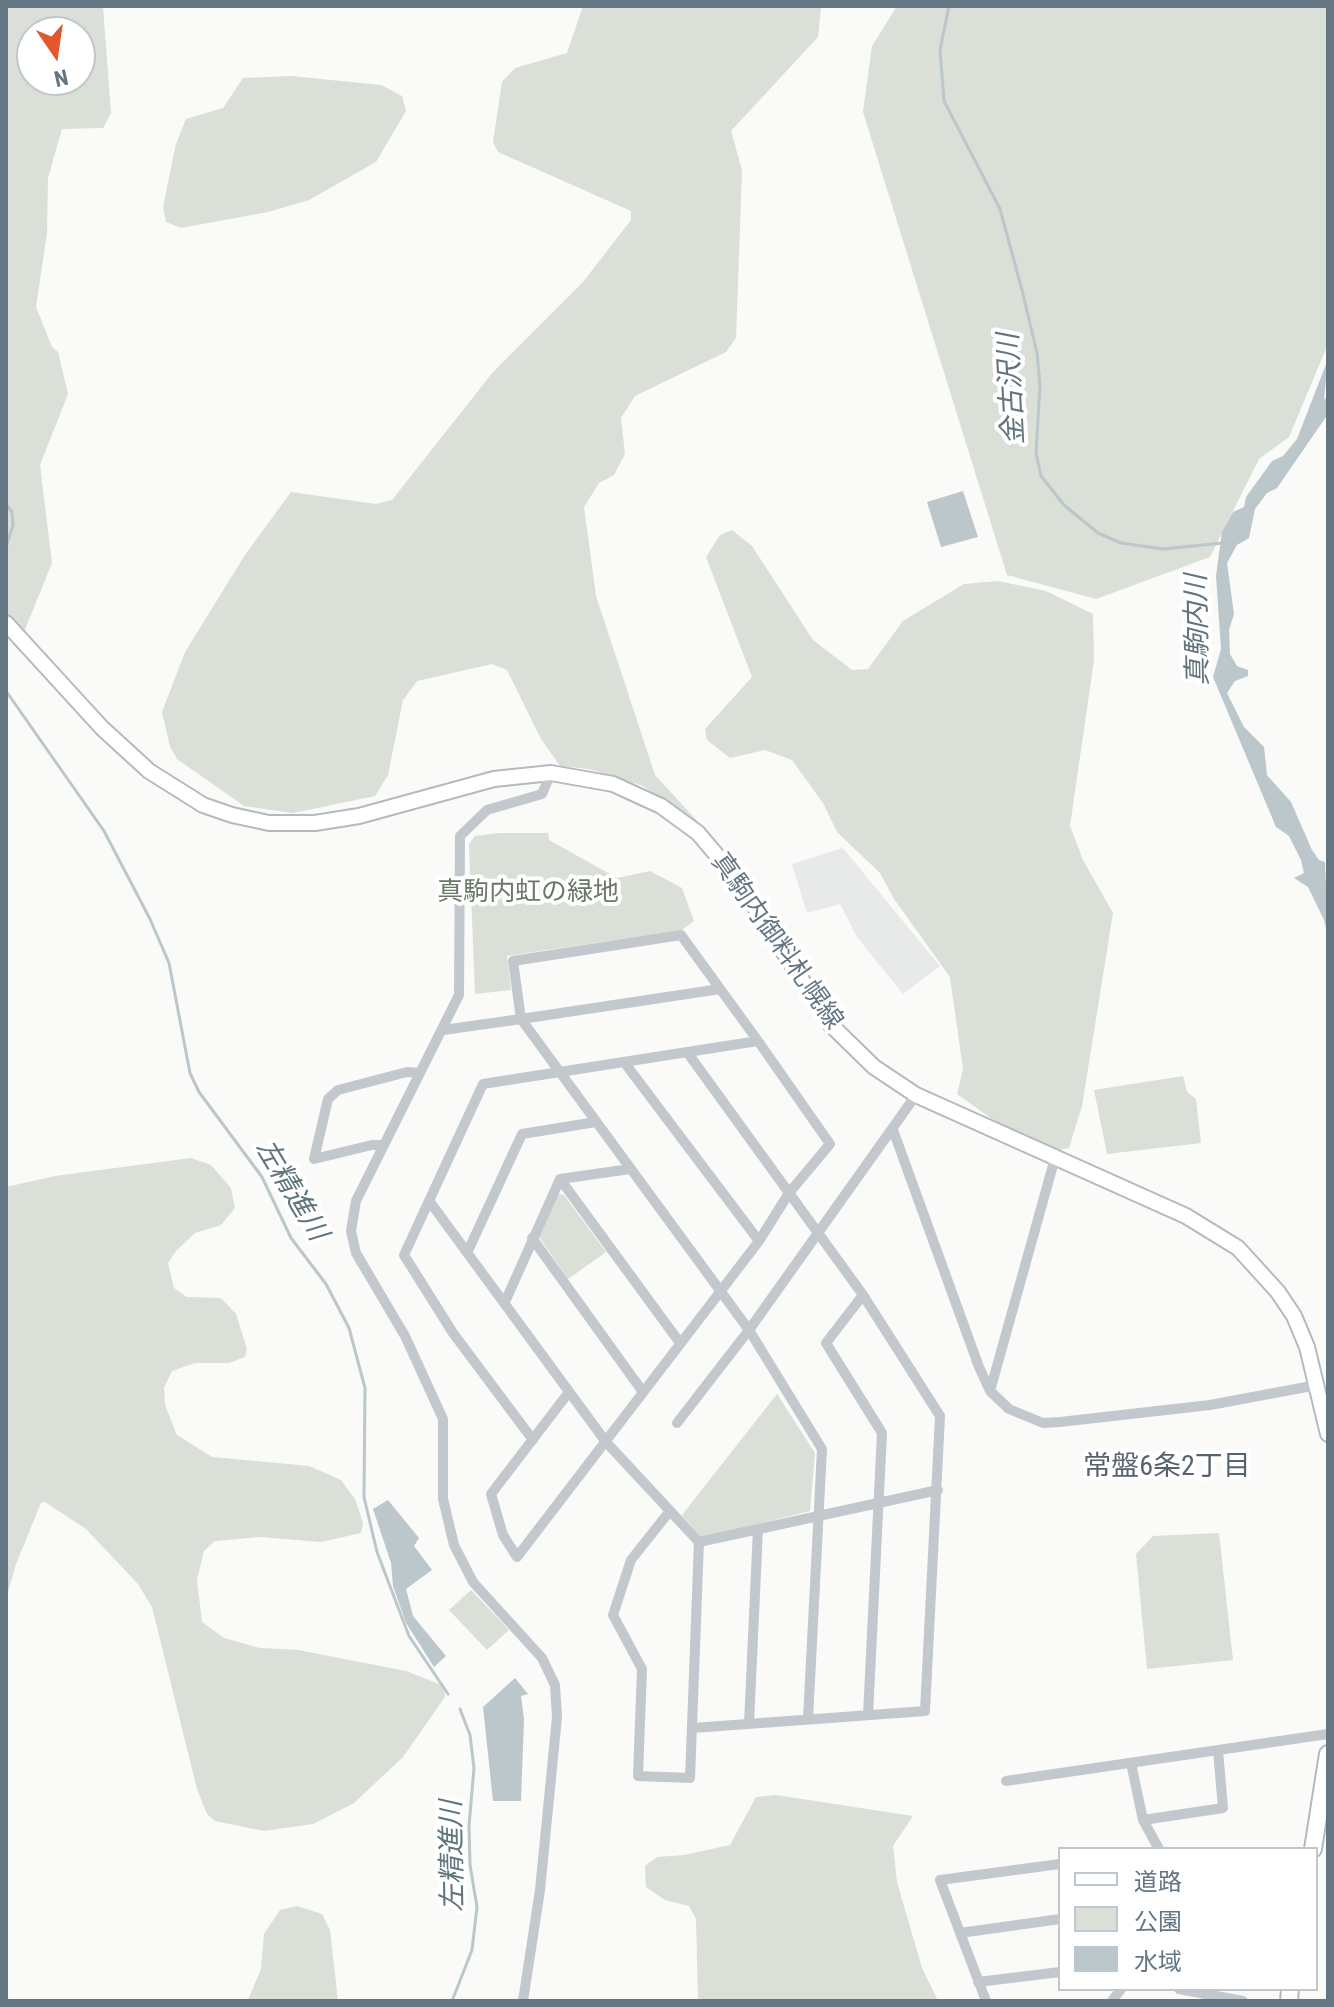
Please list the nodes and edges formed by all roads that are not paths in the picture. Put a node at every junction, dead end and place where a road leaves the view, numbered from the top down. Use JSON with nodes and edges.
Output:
{"nodes":[{"id":1,"x":6,"y":623,"type":"edge"},
{"id":2,"x":551,"y":773,"type":"junction"},
{"id":3,"x":720,"y":989,"type":"junction"},
{"id":4,"x":521,"y":1019,"type":"junction"},
{"id":5,"x":443,"y":1030,"type":"junction"},
{"id":6,"x":758,"y":1041,"type":"junction"},
{"id":7,"x":687,"y":1052,"type":"junction"},
{"id":8,"x":624,"y":1062,"type":"junction"},
{"id":9,"x":561,"y":1071,"type":"junction"},
{"id":10,"x":420,"y":1073,"type":"junction"},
{"id":11,"x":916,"y":1095,"type":"junction"},
{"id":12,"x":596,"y":1122,"type":"junction"},
{"id":13,"x":893,"y":1130,"type":"junction"},
{"id":14,"x":384,"y":1145,"type":"junction"},
{"id":15,"x":1055,"y":1158,"type":"junction"},
{"id":16,"x":630,"y":1169,"type":"junction"},
{"id":17,"x":560,"y":1179,"type":"junction"},
{"id":18,"x":789,"y":1193,"type":"junction"},
{"id":19,"x":430,"y":1202,"type":"junction"},
{"id":20,"x":817,"y":1232,"type":"junction"},
{"id":21,"x":532,"y":1238,"type":"junction"},
{"id":22,"x":759,"y":1241,"type":"junction"},
{"id":23,"x":468,"y":1251,"type":"junction"},
{"id":24,"x":719,"y":1291,"type":"junction"},
{"id":25,"x":863,"y":1295,"type":"junction"},
{"id":26,"x":505,"y":1302,"type":"junction"},
{"id":27,"x":749,"y":1330,"type":"junction"},
{"id":28,"x":680,"y":1343,"type":"junction"},
{"id":29,"x":1317,"y":1385,"type":"junction"},
{"id":30,"x":990,"y":1391,"type":"junction"},
{"id":31,"x":569,"y":1392,"type":"junction"},
{"id":32,"x":643,"y":1392,"type":"junction"},
{"id":33,"x":677,"y":1423,"type":"dead end"},
{"id":34,"x":1328,"y":1434,"type":"edge"},
{"id":35,"x":533,"y":1440,"type":"junction"},
{"id":36,"x":606,"y":1442,"type":"junction"},
{"id":37,"x":938,"y":1490,"type":"junction"},
{"id":38,"x":880,"y":1502,"type":"junction"},
{"id":39,"x":669,"y":1512,"type":"junction"},
{"id":40,"x":819,"y":1516,"type":"junction"},
{"id":41,"x":758,"y":1529,"type":"junction"},
{"id":42,"x":699,"y":1542,"type":"junction"},
{"id":43,"x":868,"y":1715,"type":"junction"},
{"id":44,"x":808,"y":1719,"type":"junction"},
{"id":45,"x":749,"y":1723,"type":"junction"},
{"id":46,"x":693,"y":1728,"type":"junction"},
{"id":47,"x":1328,"y":1734,"type":"edge"},
{"id":48,"x":1218,"y":1751,"type":"junction"},
{"id":49,"x":1328,"y":1754,"type":"edge"},
{"id":50,"x":1131,"y":1763,"type":"junction"},
{"id":51,"x":1006,"y":1781,"type":"dead end"},
{"id":52,"x":1143,"y":1820,"type":"junction"},
{"id":53,"x":1158,"y":1847,"type":"edge"},
{"id":54,"x":1313,"y":1847,"type":"edge"},
{"id":55,"x":1058,"y":1864,"type":"edge"},
{"id":56,"x":1058,"y":1919,"type":"edge"},
{"id":57,"x":960,"y":1933,"type":"junction"},
{"id":58,"x":1058,"y":1972,"type":"edge"},
{"id":59,"x":978,"y":1982,"type":"junction"},
{"id":60,"x":1190,"y":1991,"type":"edge"},
{"id":61,"x":523,"y":2001,"type":"edge"},
{"id":62,"x":986,"y":2001,"type":"edge"},
{"id":63,"x":1243,"y":2001,"type":"edge"}],
"edges":[{"from":1,"to":2,"type":"main road","name":"真駒内御料札幌線"},
{"from":2,"to":5,"type":"street"},
{"from":2,"to":11,"type":"main road","name":"真駒内御料札幌線"},
{"from":3,"to":4,"type":"street"},
{"from":3,"to":4,"type":"street"},
{"from":3,"to":6,"type":"street"},
{"from":4,"to":5,"type":"street"},
{"from":4,"to":9,"type":"street"},
{"from":5,"to":10,"type":"street"},
{"from":6,"to":7,"type":"street"},
{"from":6,"to":18,"type":"street"},
{"from":7,"to":8,"type":"street"},
{"from":7,"to":18,"type":"street"},
{"from":8,"to":9,"type":"street"},
{"from":8,"to":22,"type":"street"},
{"from":9,"to":12,"type":"street"},
{"from":9,"to":19,"type":"street"},
{"from":10,"to":14,"type":"street"},
{"from":10,"to":14,"type":"street"},
{"from":11,"to":13,"type":"street"},
{"from":11,"to":15,"type":"main road","name":"真駒内御料札幌線"},
{"from":12,"to":16,"type":"street"},
{"from":12,"to":23,"type":"street"},
{"from":13,"to":20,"type":"street"},
{"from":13,"to":30,"type":"street"},
{"from":14,"to":61,"type":"street"},
{"from":15,"to":29,"type":"main road","name":"真駒内御料札幌線"},
{"from":15,"to":30,"type":"street"},
{"from":16,"to":17,"type":"street"},
{"from":16,"to":24,"type":"street"},
{"from":17,"to":21,"type":"street"},
{"from":17,"to":28,"type":"street"},
{"from":18,"to":20,"type":"street"},
{"from":18,"to":22,"type":"street"},
{"from":19,"to":23,"type":"street"},
{"from":19,"to":35,"type":"street"},
{"from":20,"to":25,"type":"street"},
{"from":20,"to":27,"type":"street"},
{"from":21,"to":26,"type":"street"},
{"from":21,"to":32,"type":"street"},
{"from":22,"to":24,"type":"street"},
{"from":23,"to":26,"type":"street"},
{"from":24,"to":27,"type":"street"},
{"from":24,"to":28,"type":"street"},
{"from":25,"to":37,"type":"street"},
{"from":25,"to":38,"type":"street"},
{"from":26,"to":31,"type":"street"},
{"from":27,"to":33,"type":"street"},
{"from":27,"to":40,"type":"street"},
{"from":28,"to":32,"type":"street"},
{"from":29,"to":30,"type":"street"},
{"from":29,"to":34,"type":"main road","name":"真駒内御料札幌線"},
{"from":31,"to":35,"type":"street"},
{"from":31,"to":36,"type":"street"},
{"from":32,"to":36,"type":"street"},
{"from":35,"to":36,"type":"street"},
{"from":36,"to":39,"type":"street"},
{"from":37,"to":38,"type":"street"},
{"from":37,"to":43,"type":"street"},
{"from":38,"to":40,"type":"street"},
{"from":38,"to":43,"type":"street"},
{"from":39,"to":42,"type":"street"},
{"from":39,"to":46,"type":"street"},
{"from":40,"to":41,"type":"street"},
{"from":40,"to":44,"type":"street"},
{"from":41,"to":42,"type":"street"},
{"from":41,"to":45,"type":"street"},
{"from":42,"to":46,"type":"street"},
{"from":43,"to":44,"type":"street"},
{"from":44,"to":45,"type":"street"},
{"from":45,"to":46,"type":"street"},
{"from":47,"to":48,"type":"street"},
{"from":48,"to":50,"type":"street"},
{"from":48,"to":52,"type":"street"},
{"from":49,"to":54,"type":"highway"},
{"from":50,"to":51,"type":"street"},
{"from":50,"to":52,"type":"street"},
{"from":52,"to":53,"type":"street"},
{"from":55,"to":57,"type":"street"},
{"from":56,"to":57,"type":"street"},
{"from":57,"to":59,"type":"street"},
{"from":58,"to":59,"type":"street"},
{"from":59,"to":62,"type":"street"},
{"from":60,"to":63,"type":"street"}]}
